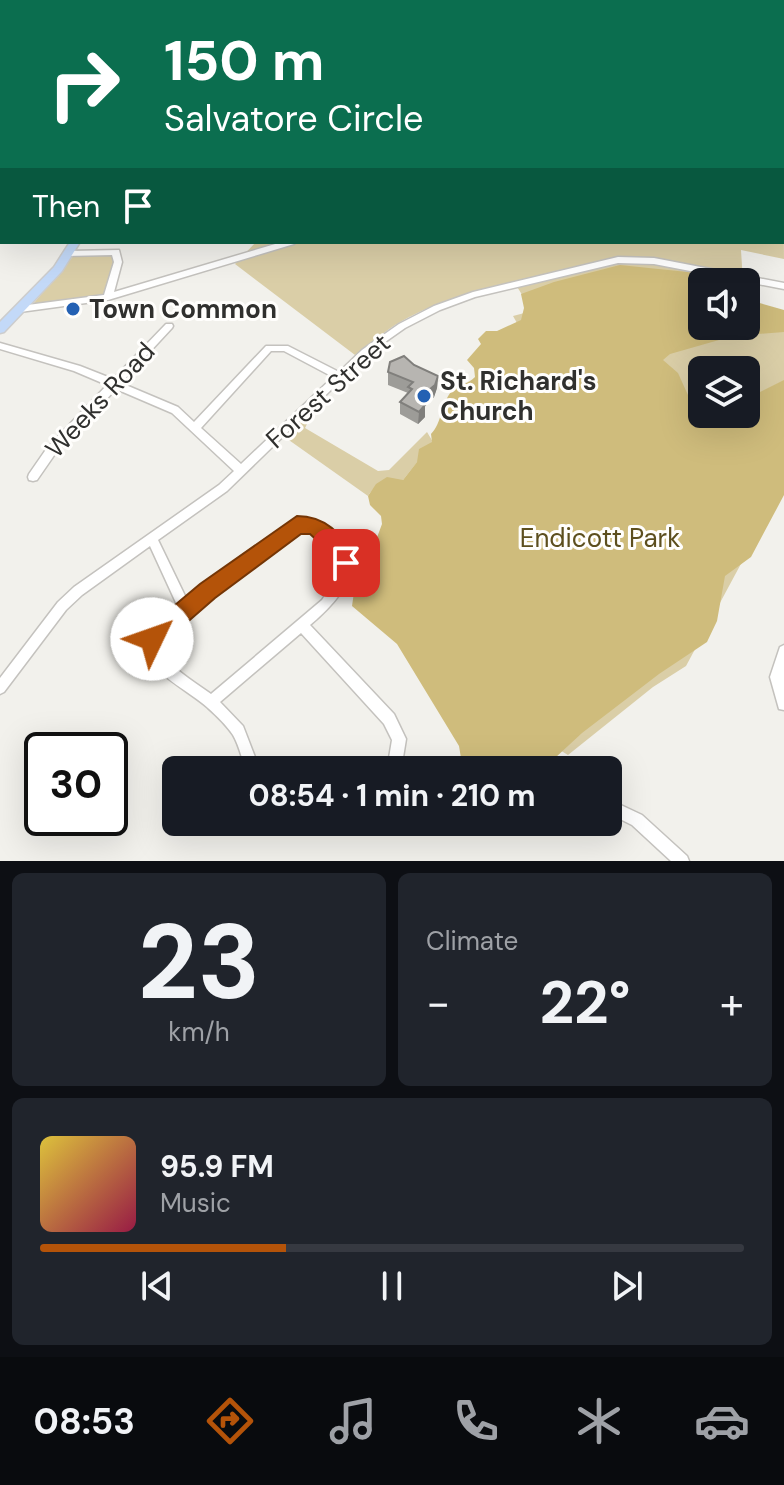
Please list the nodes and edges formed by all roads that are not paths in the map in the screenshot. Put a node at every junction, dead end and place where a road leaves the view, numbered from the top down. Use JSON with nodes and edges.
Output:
{"nodes":[{"id":1,"x":132,"y":0,"type":"edge"},
{"id":2,"x":160,"y":0,"type":"edge"},
{"id":3,"x":194,"y":0,"type":"edge"},
{"id":4,"x":236,"y":0,"type":"edge"},
{"id":5,"x":74,"y":244,"type":"edge"},
{"id":6,"x":284,"y":244,"type":"edge"},
{"id":7,"x":68,"y":254,"type":"junction"},
{"id":8,"x":784,"y":286,"type":"edge"},
{"id":9,"x":108,"y":297,"type":"junction"},
{"id":10,"x":20,"y":309,"type":"junction"},
{"id":11,"x":169,"y":326,"type":"dead end"},
{"id":12,"x":0,"y":329,"type":"edge"},
{"id":13,"x":0,"y":346,"type":"edge"},
{"id":14,"x":339,"y":376,"type":"junction"},
{"id":15,"x":115,"y":384,"type":"junction"},
{"id":16,"x":195,"y":428,"type":"junction"},
{"id":17,"x":241,"y":471,"type":"junction"},
{"id":18,"x":33,"y":477,"type":"dead end"},
{"id":19,"x":152,"y":539,"type":"junction"},
{"id":20,"x":185,"y":609,"type":"junction"},
{"id":21,"x":302,"y":625,"type":"junction"},
{"id":22,"x":784,"y":651,"type":"edge"},
{"id":23,"x":0,"y":688,"type":"edge"},
{"id":24,"x":211,"y":702,"type":"junction"},
{"id":25,"x":784,"y":704,"type":"edge"},
{"id":26,"x":248,"y":756,"type":"edge"},
{"id":27,"x":396,"y":756,"type":"edge"},
{"id":28,"x":622,"y":813,"type":"edge"},
{"id":29,"x":682,"y":861,"type":"edge"}],
"edges":[{"from":1,"to":2,"type":"main road"},
{"from":2,"to":3,"type":"main road","bridge":true},
{"from":3,"to":4,"type":"main road"},
{"from":5,"to":7,"type":"main road"},
{"from":6,"to":9,"type":"street"},
{"from":7,"to":9,"type":"street"},
{"from":7,"to":10,"type":"main road"},
{"from":8,"to":14,"type":"street","name":"Forest Street"},
{"from":9,"to":10,"type":"street"},
{"from":10,"to":12,"type":"main road"},
{"from":11,"to":15,"type":"street","name":"Weeks Road"},
{"from":13,"to":15,"type":"street"},
{"from":14,"to":16,"type":"street"},
{"from":14,"to":17,"type":"street","name":"Forest Street"},
{"from":15,"to":16,"type":"street"},
{"from":15,"to":18,"type":"street","name":"Weeks Road"},
{"from":16,"to":17,"type":"street"},
{"from":17,"to":19,"type":"street","name":"Forest Street"},
{"from":19,"to":20,"type":"street"},
{"from":19,"to":23,"type":"street","name":"Forest Street"},
{"from":20,"to":21,"type":"street"},
{"from":20,"to":24,"type":"street"},
{"from":21,"to":24,"type":"street"},
{"from":21,"to":27,"type":"street"},
{"from":22,"to":25,"type":"street"},
{"from":24,"to":26,"type":"street"},
{"from":28,"to":29,"type":"street"}]}
